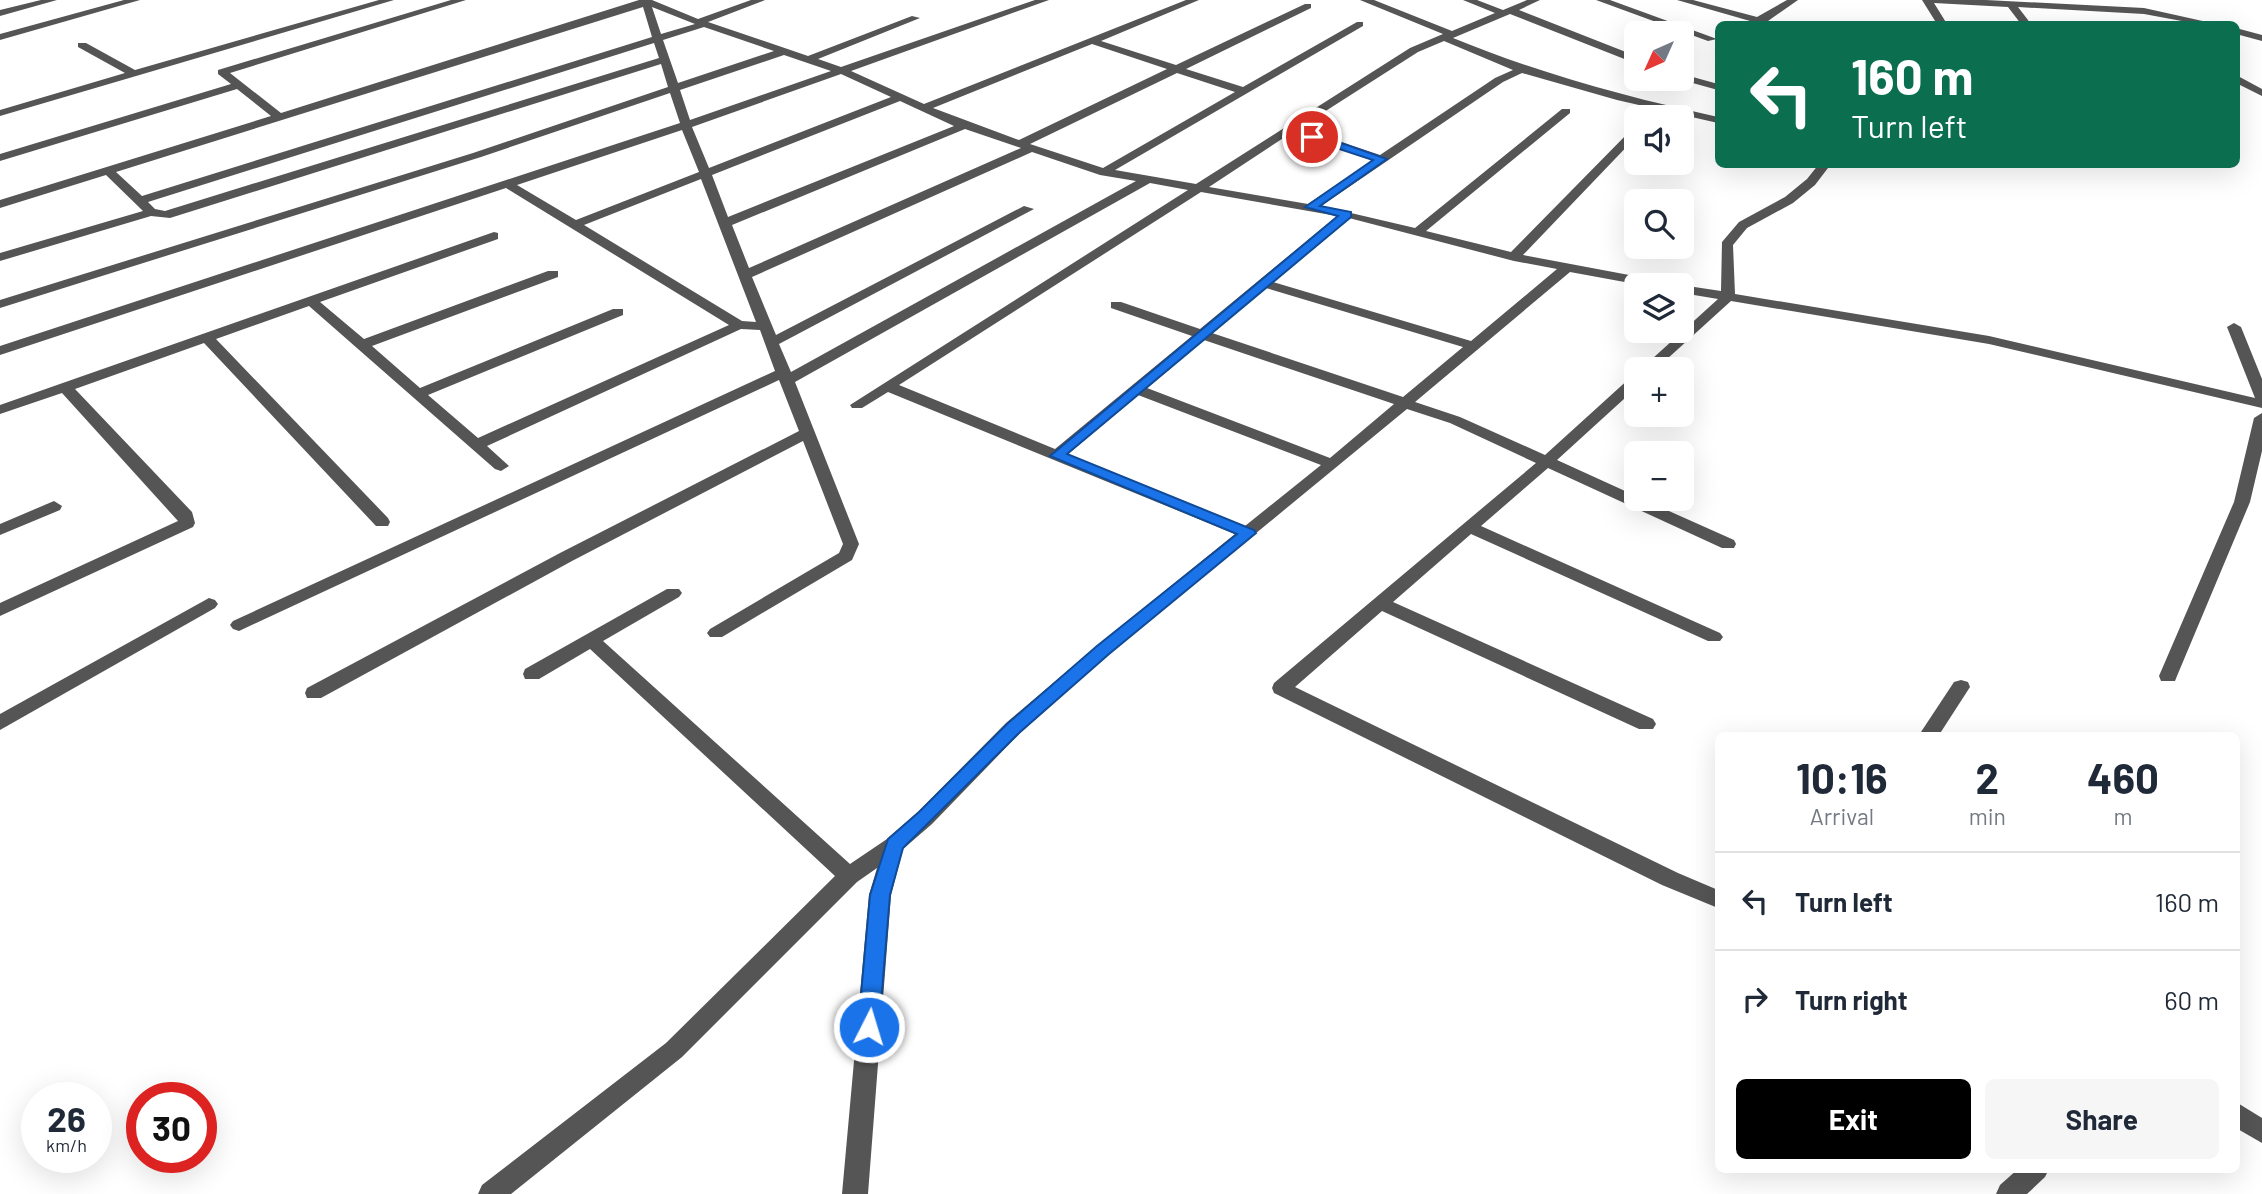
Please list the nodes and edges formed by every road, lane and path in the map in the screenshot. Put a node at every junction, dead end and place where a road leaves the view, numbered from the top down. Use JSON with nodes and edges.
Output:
{"nodes":[{"id":1,"x":52,"y":0,"type":"edge"},
{"id":2,"x":135,"y":0,"type":"edge"},
{"id":3,"x":389,"y":0,"type":"edge"},
{"id":4,"x":461,"y":0,"type":"edge"},
{"id":5,"x":760,"y":0,"type":"edge"},
{"id":6,"x":1044,"y":0,"type":"edge"},
{"id":7,"x":1194,"y":0,"type":"edge"},
{"id":8,"x":1365,"y":0,"type":"edge"},
{"id":9,"x":1468,"y":0,"type":"edge"},
{"id":10,"x":1535,"y":0,"type":"edge"},
{"id":11,"x":1601,"y":0,"type":"edge"},
{"id":12,"x":1682,"y":0,"type":"edge"},
{"id":13,"x":1793,"y":0,"type":"edge"},
{"id":14,"x":1929,"y":0,"type":"edge"},
{"id":15,"x":645,"y":1,"type":"edge"},
{"id":16,"x":2011,"y":4,"type":"junction"},
{"id":17,"x":1308,"y":6,"type":"dead end"},
{"id":18,"x":1506,"y":11,"type":"junction"},
{"id":19,"x":0,"y":13,"type":"edge"},
{"id":20,"x":915,"y":18,"type":"dead end"},
{"id":21,"x":1940,"y":21,"type":"edge"},
{"id":22,"x":2024,"y":21,"type":"edge"},
{"id":23,"x":2196,"y":21,"type":"edge"},
{"id":24,"x":701,"y":23,"type":"junction"},
{"id":25,"x":1360,"y":24,"type":"dead end"},
{"id":26,"x":2240,"y":32,"type":"edge"},
{"id":27,"x":1448,"y":35,"type":"junction"},
{"id":28,"x":0,"y":37,"type":"edge"},
{"id":29,"x":2262,"y":38,"type":"edge"},
{"id":30,"x":657,"y":39,"type":"junction"},
{"id":31,"x":1712,"y":39,"type":"dead end"},
{"id":32,"x":1092,"y":41,"type":"junction"},
{"id":33,"x":82,"y":45,"type":"dead end"},
{"id":34,"x":785,"y":51,"type":"junction"},
{"id":35,"x":1624,"y":55,"type":"edge"},
{"id":36,"x":809,"y":59,"type":"junction"},
{"id":37,"x":663,"y":60,"type":"junction"},
{"id":38,"x":1177,"y":69,"type":"junction"},
{"id":39,"x":1522,"y":69,"type":"junction"},
{"id":40,"x":845,"y":72,"type":"junction"},
{"id":41,"x":134,"y":74,"type":"junction"},
{"id":42,"x":1694,"y":80,"type":"edge"},
{"id":43,"x":2240,"y":80,"type":"edge"},
{"id":44,"x":237,"y":86,"type":"junction"},
{"id":45,"x":1715,"y":86,"type":"edge"},
{"id":46,"x":673,"y":91,"type":"junction"},
{"id":47,"x":1243,"y":91,"type":"junction"},
{"id":48,"x":2262,"y":93,"type":"edge"},
{"id":49,"x":2240,"y":94,"type":"edge"},
{"id":50,"x":901,"y":97,"type":"junction"},
{"id":51,"x":1648,"y":105,"type":"edge"},
{"id":52,"x":925,"y":108,"type":"junction"},
{"id":53,"x":1566,"y":111,"type":"dead end"},
{"id":54,"x":0,"y":113,"type":"edge"},
{"id":55,"x":1694,"y":115,"type":"edge"},
{"id":56,"x":280,"y":118,"type":"junction"},
{"id":57,"x":1715,"y":119,"type":"edge"},
{"id":58,"x":686,"y":125,"type":"junction"},
{"id":59,"x":965,"y":125,"type":"junction"},
{"id":60,"x":1290,"y":129,"type":"junction"},
{"id":61,"x":1624,"y":143,"type":"edge"},
{"id":62,"x":1027,"y":145,"type":"junction"},
{"id":63,"x":0,"y":158,"type":"edge"},
{"id":64,"x":1381,"y":159,"type":"junction"},
{"id":65,"x":1822,"y":168,"type":"edge"},
{"id":66,"x":109,"y":170,"type":"junction"},
{"id":67,"x":1104,"y":172,"type":"junction"},
{"id":68,"x":706,"y":175,"type":"junction"},
{"id":69,"x":1147,"y":180,"type":"junction"},
{"id":70,"x":508,"y":184,"type":"junction"},
{"id":71,"x":1196,"y":189,"type":"junction"},
{"id":72,"x":140,"y":201,"type":"junction"},
{"id":73,"x":0,"y":204,"type":"edge"},
{"id":74,"x":1311,"y":207,"type":"junction"},
{"id":75,"x":1028,"y":209,"type":"dead end"},
{"id":76,"x":151,"y":212,"type":"junction"},
{"id":77,"x":1347,"y":214,"type":"junction"},
{"id":78,"x":725,"y":223,"type":"junction"},
{"id":79,"x":574,"y":225,"type":"junction"},
{"id":80,"x":1417,"y":232,"type":"junction"},
{"id":81,"x":494,"y":236,"type":"dead end"},
{"id":82,"x":0,"y":257,"type":"edge"},
{"id":83,"x":1514,"y":257,"type":"junction"},
{"id":84,"x":1566,"y":268,"type":"junction"},
{"id":85,"x":553,"y":274,"type":"dead end"},
{"id":86,"x":745,"y":275,"type":"junction"},
{"id":87,"x":1624,"y":278,"type":"edge"},
{"id":88,"x":1264,"y":283,"type":"junction"},
{"id":89,"x":1694,"y":291,"type":"edge"},
{"id":90,"x":1728,"y":297,"type":"junction"},
{"id":91,"x":310,"y":300,"type":"junction"},
{"id":92,"x":0,"y":304,"type":"edge"},
{"id":93,"x":1116,"y":305,"type":"dead end"},
{"id":94,"x":618,"y":312,"type":"dead end"},
{"id":95,"x":739,"y":325,"type":"junction"},
{"id":96,"x":764,"y":326,"type":"junction"},
{"id":97,"x":2234,"y":327,"type":"dead end"},
{"id":98,"x":1203,"y":333,"type":"junction"},
{"id":99,"x":206,"y":337,"type":"junction"},
{"id":100,"x":771,"y":343,"type":"junction"},
{"id":101,"x":362,"y":345,"type":"junction"},
{"id":102,"x":1473,"y":346,"type":"junction"},
{"id":103,"x":0,"y":351,"type":"edge"},
{"id":104,"x":1661,"y":357,"type":"edge"},
{"id":105,"x":784,"y":377,"type":"junction"},
{"id":106,"x":887,"y":386,"type":"junction"},
{"id":107,"x":65,"y":387,"type":"junction"},
{"id":108,"x":1136,"y":389,"type":"junction"},
{"id":109,"x":1624,"y":391,"type":"edge"},
{"id":110,"x":418,"y":394,"type":"junction"},
{"id":111,"x":2262,"y":397,"type":"edge"},
{"id":112,"x":1406,"y":401,"type":"junction"},
{"id":113,"x":2262,"y":404,"type":"edge"},
{"id":114,"x":857,"y":405,"type":"dead end"},
{"id":115,"x":0,"y":410,"type":"edge"},
{"id":116,"x":2262,"y":418,"type":"edge"},
{"id":117,"x":807,"y":433,"type":"junction"},
{"id":118,"x":476,"y":445,"type":"junction"},
{"id":119,"x":1057,"y":456,"type":"junction"},
{"id":120,"x":1547,"y":461,"type":"junction"},
{"id":121,"x":1332,"y":464,"type":"junction"},
{"id":122,"x":501,"y":466,"type":"dead end"},
{"id":123,"x":54,"y":506,"type":"dead end"},
{"id":124,"x":382,"y":522,"type":"dead end"},
{"id":125,"x":1469,"y":527,"type":"junction"},
{"id":126,"x":0,"y":530,"type":"edge"},
{"id":127,"x":1248,"y":533,"type":"junction"},
{"id":128,"x":1728,"y":544,"type":"dead end"},
{"id":129,"x":673,"y":593,"type":"dead end"},
{"id":130,"x":1380,"y":603,"type":"junction"},
{"id":131,"x":209,"y":604,"type":"dead end"},
{"id":132,"x":0,"y":610,"type":"edge"},
{"id":133,"x":239,"y":625,"type":"dead end"},
{"id":134,"x":716,"y":633,"type":"dead end"},
{"id":135,"x":1714,"y":637,"type":"dead end"},
{"id":136,"x":591,"y":640,"type":"junction"},
{"id":137,"x":532,"y":674,"type":"dead end"},
{"id":138,"x":2168,"y":677,"type":"dead end"},
{"id":139,"x":1961,"y":687,"type":"dead end"},
{"id":140,"x":314,"y":693,"type":"dead end"},
{"id":141,"x":0,"y":723,"type":"edge"},
{"id":142,"x":1646,"y":724,"type":"dead end"},
{"id":143,"x":1931,"y":732,"type":"edge"},
{"id":144,"x":894,"y":845,"type":"junction"},
{"id":145,"x":849,"y":876,"type":"junction"},
{"id":146,"x":1715,"y":898,"type":"edge"},
{"id":147,"x":2240,"y":1116,"type":"edge"},
{"id":148,"x":2262,"y":1132,"type":"edge"},
{"id":149,"x":2032,"y":1173,"type":"edge"},
{"id":150,"x":491,"y":1194,"type":"edge"},
{"id":151,"x":855,"y":1194,"type":"edge"},
{"id":152,"x":2009,"y":1194,"type":"edge"}],
"edges":[{"from":1,"to":19,"type":"street"},
{"from":2,"to":28,"type":"street"},
{"from":3,"to":41,"type":"street"},
{"from":4,"to":44,"type":"street"},
{"from":5,"to":24,"type":"street"},
{"from":6,"to":40,"type":"street"},
{"from":7,"to":32,"type":"street"},
{"from":8,"to":27,"type":"street"},
{"from":9,"to":18,"type":"street"},
{"from":10,"to":18,"type":"street"},
{"from":11,"to":31,"type":"street"},
{"from":12,"to":13,"type":"street"},
{"from":14,"to":16,"type":"street"},
{"from":14,"to":21,"type":"street"},
{"from":15,"to":24,"type":"street"},
{"from":15,"to":30,"type":"street"},
{"from":15,"to":56,"type":"street"},
{"from":16,"to":22,"type":"street"},
{"from":16,"to":23,"type":"street"},
{"from":17,"to":38,"type":"street"},
{"from":18,"to":27,"type":"street"},
{"from":18,"to":35,"type":"street"},
{"from":20,"to":36,"type":"street"},
{"from":24,"to":30,"type":"street"},
{"from":24,"to":34,"type":"street"},
{"from":25,"to":47,"type":"street"},
{"from":26,"to":29,"type":"street"},
{"from":27,"to":39,"type":"street"},
{"from":27,"to":60,"type":"street"},
{"from":30,"to":37,"type":"street"},
{"from":30,"to":72,"type":"street"},
{"from":32,"to":38,"type":"street"},
{"from":32,"to":52,"type":"street"},
{"from":33,"to":41,"type":"street"},
{"from":34,"to":36,"type":"street"},
{"from":34,"to":46,"type":"street"},
{"from":36,"to":40,"type":"street"},
{"from":37,"to":46,"type":"street"},
{"from":37,"to":76,"type":"street"},
{"from":38,"to":47,"type":"street"},
{"from":38,"to":62,"type":"street"},
{"from":39,"to":51,"type":"street"},
{"from":39,"to":64,"type":"street"},
{"from":40,"to":50,"type":"street"},
{"from":40,"to":58,"type":"street"},
{"from":41,"to":54,"type":"street"},
{"from":42,"to":45,"type":"street"},
{"from":43,"to":48,"type":"street"},
{"from":44,"to":56,"type":"street"},
{"from":44,"to":63,"type":"street"},
{"from":46,"to":58,"type":"street"},
{"from":46,"to":92,"type":"street"},
{"from":47,"to":67,"type":"street"},
{"from":48,"to":49,"type":"street"},
{"from":50,"to":52,"type":"street"},
{"from":50,"to":68,"type":"street"},
{"from":52,"to":59,"type":"street"},
{"from":53,"to":80,"type":"street"},
{"from":55,"to":57,"type":"street"},
{"from":56,"to":66,"type":"street"},
{"from":58,"to":68,"type":"street"},
{"from":58,"to":70,"type":"street"},
{"from":59,"to":62,"type":"street"},
{"from":59,"to":78,"type":"street"},
{"from":60,"to":64,"type":"street"},
{"from":60,"to":71,"type":"street"},
{"from":61,"to":83,"type":"street"},
{"from":62,"to":67,"type":"street"},
{"from":62,"to":86,"type":"street"},
{"from":64,"to":74,"type":"street"},
{"from":65,"to":90,"type":"street"},
{"from":66,"to":72,"type":"street"},
{"from":66,"to":73,"type":"street"},
{"from":67,"to":69,"type":"street"},
{"from":68,"to":78,"type":"street"},
{"from":68,"to":79,"type":"street"},
{"from":69,"to":71,"type":"street"},
{"from":69,"to":105,"type":"street"},
{"from":70,"to":79,"type":"street"},
{"from":70,"to":103,"type":"street"},
{"from":71,"to":74,"type":"street"},
{"from":71,"to":106,"type":"street"},
{"from":72,"to":76,"type":"street"},
{"from":74,"to":77,"type":"street"},
{"from":75,"to":100,"type":"street"},
{"from":76,"to":82,"type":"street"},
{"from":77,"to":80,"type":"street"},
{"from":77,"to":88,"type":"street"},
{"from":78,"to":86,"type":"street"},
{"from":79,"to":95,"type":"street"},
{"from":80,"to":83,"type":"street"},
{"from":81,"to":91,"type":"street"},
{"from":83,"to":84,"type":"street"},
{"from":84,"to":87,"type":"street"},
{"from":84,"to":102,"type":"street"},
{"from":85,"to":101,"type":"street"},
{"from":86,"to":96,"type":"street"},
{"from":88,"to":98,"type":"street"},
{"from":88,"to":102,"type":"street"},
{"from":89,"to":90,"type":"street"},
{"from":90,"to":104,"type":"street"},
{"from":90,"to":113,"type":"street"},
{"from":91,"to":99,"type":"street"},
{"from":91,"to":101,"type":"street"},
{"from":93,"to":98,"type":"street"},
{"from":94,"to":110,"type":"street"},
{"from":95,"to":96,"type":"street"},
{"from":95,"to":118,"type":"street"},
{"from":96,"to":100,"type":"street"},
{"from":97,"to":111,"type":"street"},
{"from":98,"to":108,"type":"street"},
{"from":98,"to":112,"type":"street"},
{"from":99,"to":107,"type":"street"},
{"from":99,"to":124,"type":"street"},
{"from":100,"to":105,"type":"street"},
{"from":101,"to":110,"type":"street"},
{"from":102,"to":112,"type":"street"},
{"from":105,"to":117,"type":"street"},
{"from":105,"to":133,"type":"street"},
{"from":106,"to":114,"type":"street"},
{"from":106,"to":119,"type":"street"},
{"from":107,"to":115,"type":"street"},
{"from":107,"to":132,"type":"street"},
{"from":108,"to":119,"type":"street"},
{"from":108,"to":121,"type":"street"},
{"from":109,"to":120,"type":"street"},
{"from":110,"to":118,"type":"street"},
{"from":112,"to":120,"type":"street"},
{"from":112,"to":121,"type":"street"},
{"from":116,"to":138,"type":"street"},
{"from":117,"to":134,"type":"street"},
{"from":117,"to":140,"type":"street"},
{"from":118,"to":122,"type":"street"},
{"from":119,"to":127,"type":"street"},
{"from":120,"to":125,"type":"street"},
{"from":120,"to":128,"type":"street"},
{"from":121,"to":127,"type":"street"},
{"from":123,"to":126,"type":"street"},
{"from":125,"to":130,"type":"street"},
{"from":125,"to":135,"type":"street"},
{"from":127,"to":144,"type":"street"},
{"from":129,"to":136,"type":"street"},
{"from":130,"to":142,"type":"street"},
{"from":130,"to":146,"type":"street"},
{"from":131,"to":141,"type":"street"},
{"from":136,"to":137,"type":"street"},
{"from":136,"to":145,"type":"street"},
{"from":139,"to":143,"type":"street"},
{"from":144,"to":145,"type":"street"},
{"from":144,"to":151,"type":"street"},
{"from":145,"to":150,"type":"street"},
{"from":147,"to":148,"type":"street"},
{"from":149,"to":152,"type":"street"}]}
